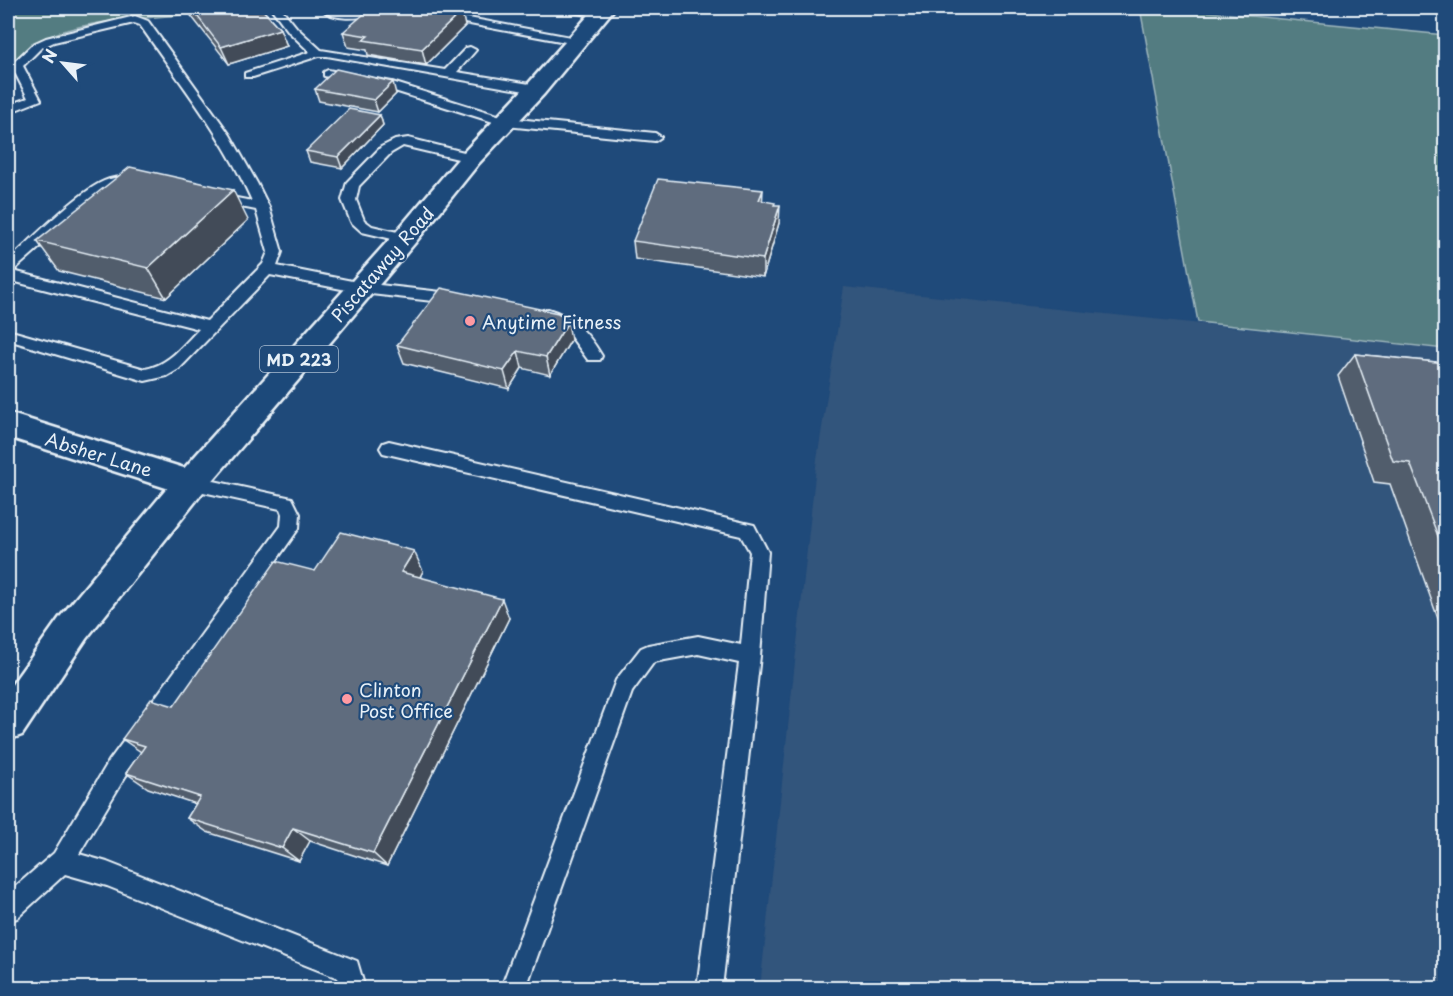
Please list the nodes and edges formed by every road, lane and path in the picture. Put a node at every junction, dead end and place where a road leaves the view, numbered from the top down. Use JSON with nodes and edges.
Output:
{"nodes":[{"id":1,"x":276,"y":8,"type":"edge"},
{"id":2,"x":326,"y":8,"type":"edge"},
{"id":3,"x":566,"y":8,"type":"edge"},
{"id":4,"x":400,"y":10,"type":"edge"},
{"id":5,"x":602,"y":11,"type":"edge"},
{"id":6,"x":430,"y":14,"type":"edge"},
{"id":7,"x":576,"y":41,"type":"junction"},
{"id":8,"x":470,"y":50,"type":"dead end"},
{"id":9,"x":318,"y":53,"type":"junction"},
{"id":10,"x":449,"y":73,"type":"junction"},
{"id":11,"x":328,"y":74,"type":"edge"},
{"id":12,"x":249,"y":75,"type":"dead end"},
{"id":13,"x":536,"y":89,"type":"junction"},
{"id":14,"x":8,"y":109,"type":"edge"},
{"id":15,"x":506,"y":122,"type":"junction"},
{"id":16,"x":655,"y":137,"type":"dead end"},
{"id":17,"x":471,"y":158,"type":"junction"},
{"id":18,"x":148,"y":184,"type":"edge"},
{"id":19,"x":204,"y":195,"type":"edge"},
{"id":20,"x":262,"y":207,"type":"junction"},
{"id":21,"x":405,"y":238,"type":"junction"},
{"id":22,"x":8,"y":268,"type":"edge"},
{"id":23,"x":266,"y":269,"type":"junction"},
{"id":24,"x":8,"y":274,"type":"edge"},
{"id":25,"x":362,"y":288,"type":"junction"},
{"id":26,"x":474,"y":301,"type":"edge"},
{"id":27,"x":530,"y":308,"type":"edge"},
{"id":28,"x":210,"y":327,"type":"junction"},
{"id":29,"x":8,"y":335,"type":"edge"},
{"id":30,"x":594,"y":356,"type":"dead end"},
{"id":31,"x":8,"y":425,"type":"edge"},
{"id":32,"x":389,"y":448,"type":"dead end"},
{"id":33,"x":191,"y":483,"type":"junction"},
{"id":34,"x":750,"y":656,"type":"junction"},
{"id":35,"x":8,"y":722,"type":"edge"},
{"id":36,"x":62,"y":861,"type":"junction"},
{"id":37,"x":8,"y":909,"type":"edge"},
{"id":38,"x":353,"y":988,"type":"edge"},
{"id":39,"x":514,"y":988,"type":"edge"},
{"id":40,"x":710,"y":988,"type":"edge"}],
"edges":[{"from":1,"to":9,"type":"lane"},
{"from":2,"to":4,"type":"lane"},
{"from":3,"to":5,"type":"lane"},
{"from":5,"to":7,"type":"main road","name":"Piscataway Road","number":"MD 223"},
{"from":6,"to":7,"type":"lane"},
{"from":7,"to":13,"type":"main road","name":"Piscataway Road","number":"MD 223"},
{"from":8,"to":10,"type":"lane"},
{"from":9,"to":10,"type":"lane"},
{"from":9,"to":12,"type":"lane"},
{"from":10,"to":13,"type":"lane"},
{"from":11,"to":15,"type":"lane"},
{"from":13,"to":15,"type":"main road","name":"Piscataway Road","number":"MD 223"},
{"from":14,"to":20,"type":"lane"},
{"from":15,"to":16,"type":"lane"},
{"from":15,"to":17,"type":"main road","name":"Piscataway Road","number":"MD 223"},
{"from":17,"to":21,"type":"main road","name":"Piscataway Road","number":"MD 223"},
{"from":17,"to":21,"type":"lane"},
{"from":18,"to":22,"type":"lane"},
{"from":19,"to":20,"type":"lane"},
{"from":20,"to":23,"type":"lane"},
{"from":21,"to":25,"type":"main road","name":"Piscataway Road","number":"MD 223"},
{"from":23,"to":25,"type":"lane"},
{"from":23,"to":28,"type":"lane"},
{"from":24,"to":28,"type":"lane"},
{"from":25,"to":26,"type":"lane"},
{"from":25,"to":33,"type":"main road","name":"Piscataway Road","number":"MD 223"},
{"from":27,"to":30,"type":"lane"},
{"from":28,"to":29,"type":"lane"},
{"from":31,"to":33,"type":"main road","name":"Absher Lane"},
{"from":32,"to":34,"type":"lane"},
{"from":33,"to":35,"type":"main road","name":"Piscataway Road","number":"MD 223"},
{"from":33,"to":36,"type":"lane"},
{"from":34,"to":39,"type":"lane"},
{"from":34,"to":40,"type":"lane"},
{"from":36,"to":37,"type":"lane"},
{"from":36,"to":38,"type":"lane"}]}
